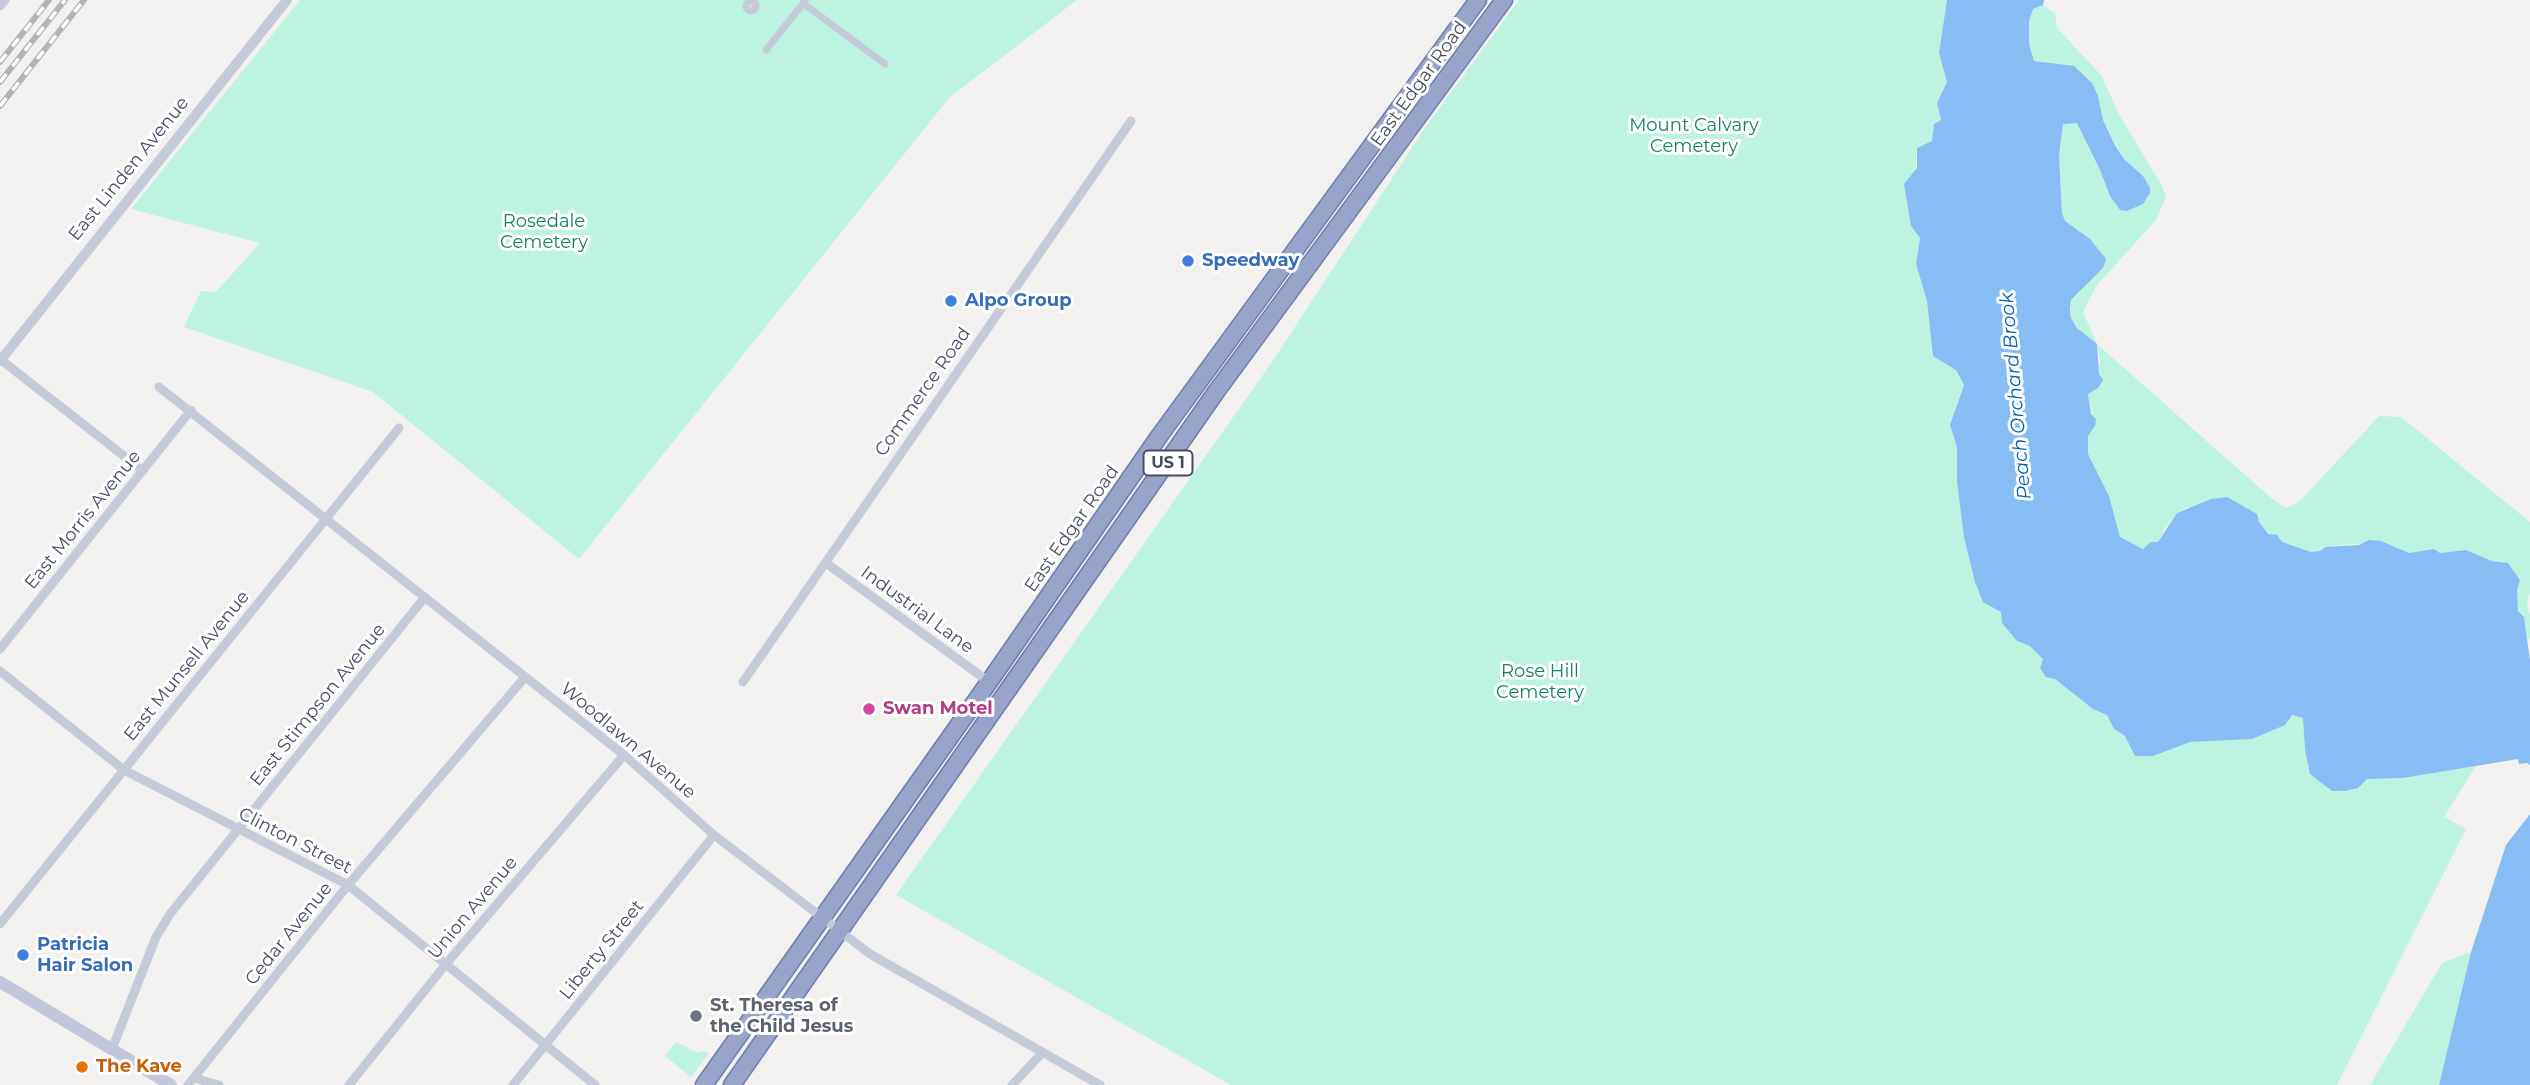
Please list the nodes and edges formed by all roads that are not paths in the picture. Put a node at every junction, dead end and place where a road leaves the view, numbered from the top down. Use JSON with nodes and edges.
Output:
{"nodes":[{"id":1,"x":5,"y":0,"type":"edge"},
{"id":2,"x":287,"y":0,"type":"edge"},
{"id":3,"x":1478,"y":0,"type":"edge"},
{"id":4,"x":1504,"y":0,"type":"edge"},
{"id":5,"x":802,"y":2,"type":"edge"},
{"id":6,"x":0,"y":6,"type":"edge"},
{"id":7,"x":766,"y":50,"type":"dead end"},
{"id":8,"x":885,"y":64,"type":"dead end"},
{"id":9,"x":1131,"y":121,"type":"dead end"},
{"id":10,"x":0,"y":360,"type":"edge"},
{"id":11,"x":159,"y":387,"type":"dead end"},
{"id":12,"x":191,"y":410,"type":"junction"},
{"id":13,"x":399,"y":428,"type":"dead end"},
{"id":14,"x":143,"y":471,"type":"junction"},
{"id":15,"x":326,"y":518,"type":"junction"},
{"id":16,"x":827,"y":564,"type":"junction"},
{"id":17,"x":425,"y":597,"type":"junction"},
{"id":18,"x":0,"y":649,"type":"edge"},
{"id":19,"x":0,"y":671,"type":"edge"},
{"id":20,"x":525,"y":677,"type":"junction"},
{"id":21,"x":743,"y":682,"type":"dead end"},
{"id":22,"x":989,"y":682,"type":"junction"},
{"id":23,"x":624,"y":755,"type":"junction"},
{"id":24,"x":124,"y":770,"type":"junction"},
{"id":25,"x":237,"y":830,"type":"junction"},
{"id":26,"x":715,"y":835,"type":"junction"},
{"id":27,"x":348,"y":885,"type":"junction"},
{"id":28,"x":822,"y":918,"type":"junction"},
{"id":29,"x":0,"y":924,"type":"edge"},
{"id":30,"x":840,"y":932,"type":"junction"},
{"id":31,"x":446,"y":964,"type":"junction"},
{"id":32,"x":1,"y":985,"type":"edge"},
{"id":33,"x":546,"y":1045,"type":"junction"},
{"id":34,"x":112,"y":1049,"type":"junction"},
{"id":35,"x":1043,"y":1052,"type":"junction"},
{"id":36,"x":191,"y":1081,"type":"edge"},
{"id":37,"x":172,"y":1085,"type":"edge"},
{"id":38,"x":219,"y":1085,"type":"edge"},
{"id":39,"x":349,"y":1085,"type":"edge"},
{"id":40,"x":513,"y":1085,"type":"edge"},
{"id":41,"x":595,"y":1085,"type":"edge"},
{"id":42,"x":704,"y":1085,"type":"edge"},
{"id":43,"x":732,"y":1085,"type":"edge"},
{"id":44,"x":1012,"y":1085,"type":"edge"},
{"id":45,"x":1100,"y":1085,"type":"edge"}],
"edges":[{"from":1,"to":6,"type":"street"},
{"from":2,"to":10,"type":"street","name":"East Linden Avenue"},
{"from":3,"to":22,"type":"highway","name":"East Edgar Road","number":"US 1"},
{"from":4,"to":30,"type":"highway","name":"East Edgar Road","number":"US 1"},
{"from":5,"to":7,"type":"street"},
{"from":5,"to":8,"type":"street"},
{"from":9,"to":16,"type":"street","name":"Commerce Road"},
{"from":10,"to":14,"type":"street"},
{"from":11,"to":12,"type":"street","name":"Woodlawn Avenue"},
{"from":12,"to":14,"type":"street","name":"East Morris Avenue"},
{"from":12,"to":15,"type":"street","name":"Woodlawn Avenue"},
{"from":13,"to":15,"type":"street","name":"East Munsell Avenue"},
{"from":14,"to":18,"type":"street","name":"East Morris Avenue"},
{"from":15,"to":17,"type":"street","name":"Woodlawn Avenue"},
{"from":15,"to":24,"type":"street","name":"East Munsell Avenue"},
{"from":16,"to":21,"type":"street","name":"Commerce Road"},
{"from":16,"to":22,"type":"street","name":"Industrial Lane"},
{"from":17,"to":20,"type":"street","name":"Woodlawn Avenue"},
{"from":17,"to":25,"type":"street","name":"East Stimpson Avenue"},
{"from":19,"to":24,"type":"street","name":"Clinton Street"},
{"from":20,"to":23,"type":"street","name":"Woodlawn Avenue"},
{"from":20,"to":27,"type":"street","name":"Cedar Avenue"},
{"from":22,"to":28,"type":"highway","name":"East Edgar Road","number":"US 1"},
{"from":23,"to":26,"type":"street","name":"Woodlawn Avenue"},
{"from":23,"to":31,"type":"street","name":"Union Avenue"},
{"from":24,"to":25,"type":"street","name":"Clinton Street"},
{"from":24,"to":29,"type":"street","name":"East Munsell Avenue"},
{"from":25,"to":27,"type":"street","name":"Clinton Street"},
{"from":25,"to":34,"type":"street","name":"East Stimpson Avenue"},
{"from":26,"to":28,"type":"street","name":"Woodlawn Avenue"},
{"from":26,"to":33,"type":"street","name":"Liberty Street"},
{"from":27,"to":31,"type":"street","name":"Clinton Street"},
{"from":27,"to":36,"type":"street","name":"Cedar Avenue"},
{"from":28,"to":30,"type":"street","name":"Woodlawn Avenue"},
{"from":28,"to":42,"type":"highway","name":"East Edgar Road","number":"US 1"},
{"from":30,"to":35,"type":"street","name":"Woodlawn Avenue"},
{"from":30,"to":43,"type":"highway","name":"East Edgar Road","number":"US 1"},
{"from":31,"to":33,"type":"street","name":"Clinton Street"},
{"from":31,"to":39,"type":"street","name":"Union Avenue"},
{"from":32,"to":34,"type":"main road"},
{"from":33,"to":40,"type":"street","name":"Liberty Street"},
{"from":33,"to":41,"type":"street","name":"Clinton Street"},
{"from":34,"to":37,"type":"main road"},
{"from":35,"to":44,"type":"street"},
{"from":35,"to":45,"type":"street","name":"Woodlawn Avenue"},
{"from":36,"to":38,"type":"street"}]}
